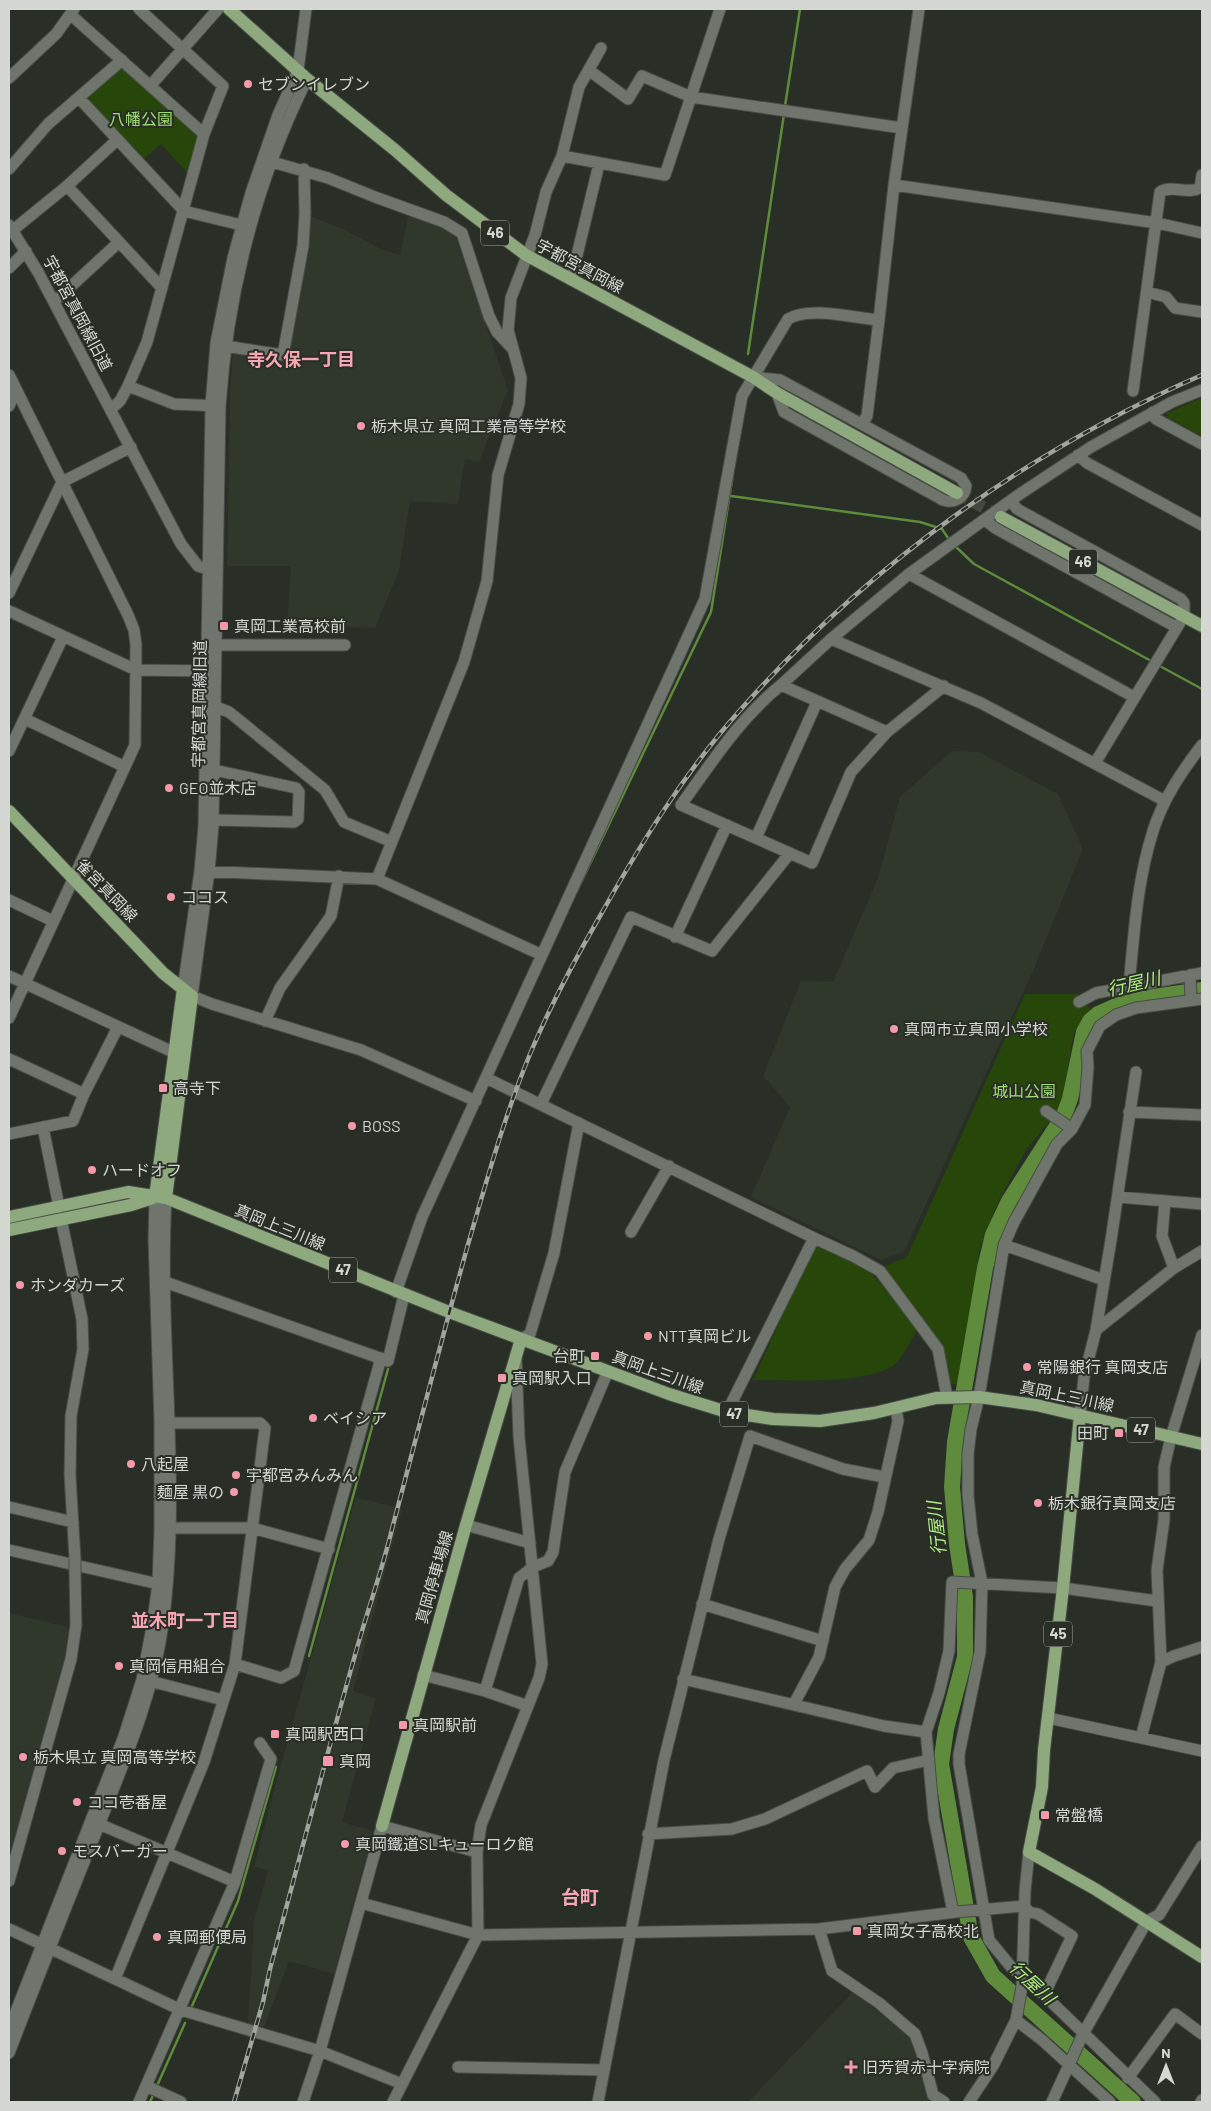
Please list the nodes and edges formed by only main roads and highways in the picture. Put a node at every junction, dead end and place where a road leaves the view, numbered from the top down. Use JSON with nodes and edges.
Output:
{"nodes":[{"id":1,"x":229,"y":9,"type":"edge"},
{"id":2,"x":958,"y":493,"type":"tunnel mouth"},
{"id":3,"x":1002,"y":517,"type":"tunnel mouth"},
{"id":4,"x":1202,"y":626,"type":"edge"},
{"id":5,"x":9,"y":811,"type":"edge"},
{"id":6,"x":188,"y":992,"type":"junction"},
{"id":7,"x":161,"y":1198,"type":"junction"},
{"id":8,"x":60,"y":1213,"type":"junction"},
{"id":9,"x":9,"y":1217,"type":"edge"},
{"id":10,"x":9,"y":1230,"type":"edge"},
{"id":11,"x":522,"y":1339,"type":"junction"},
{"id":12,"x":1080,"y":1415,"type":"junction"},
{"id":13,"x":1202,"y":1444,"type":"edge"},
{"id":14,"x":382,"y":1826,"type":"road end"},
{"id":15,"x":1202,"y":1957,"type":"edge"}],
"edges":[{"from":1,"to":2,"type":"main road","name":"宇都宮真岡線","number":"46"},
{"from":3,"to":4,"type":"main road","number":"46"},
{"from":5,"to":6,"type":"main road","name":"雀宮真岡線"},
{"from":6,"to":7,"type":"main road"},
{"from":6,"to":7,"type":"main road"},
{"from":7,"to":8,"type":"main road"},
{"from":7,"to":11,"type":"main road","name":"真岡上三川線","number":"47"},
{"from":8,"to":9,"type":"main road"},
{"from":8,"to":10,"type":"main road"},
{"from":11,"to":12,"type":"main road","name":"真岡上三川線","number":"47"},
{"from":11,"to":14,"type":"main road","name":"真岡停車場線"},
{"from":12,"to":13,"type":"main road","name":"真岡上三川線","number":"47"},
{"from":12,"to":15,"type":"main road","number":"45"}]}
